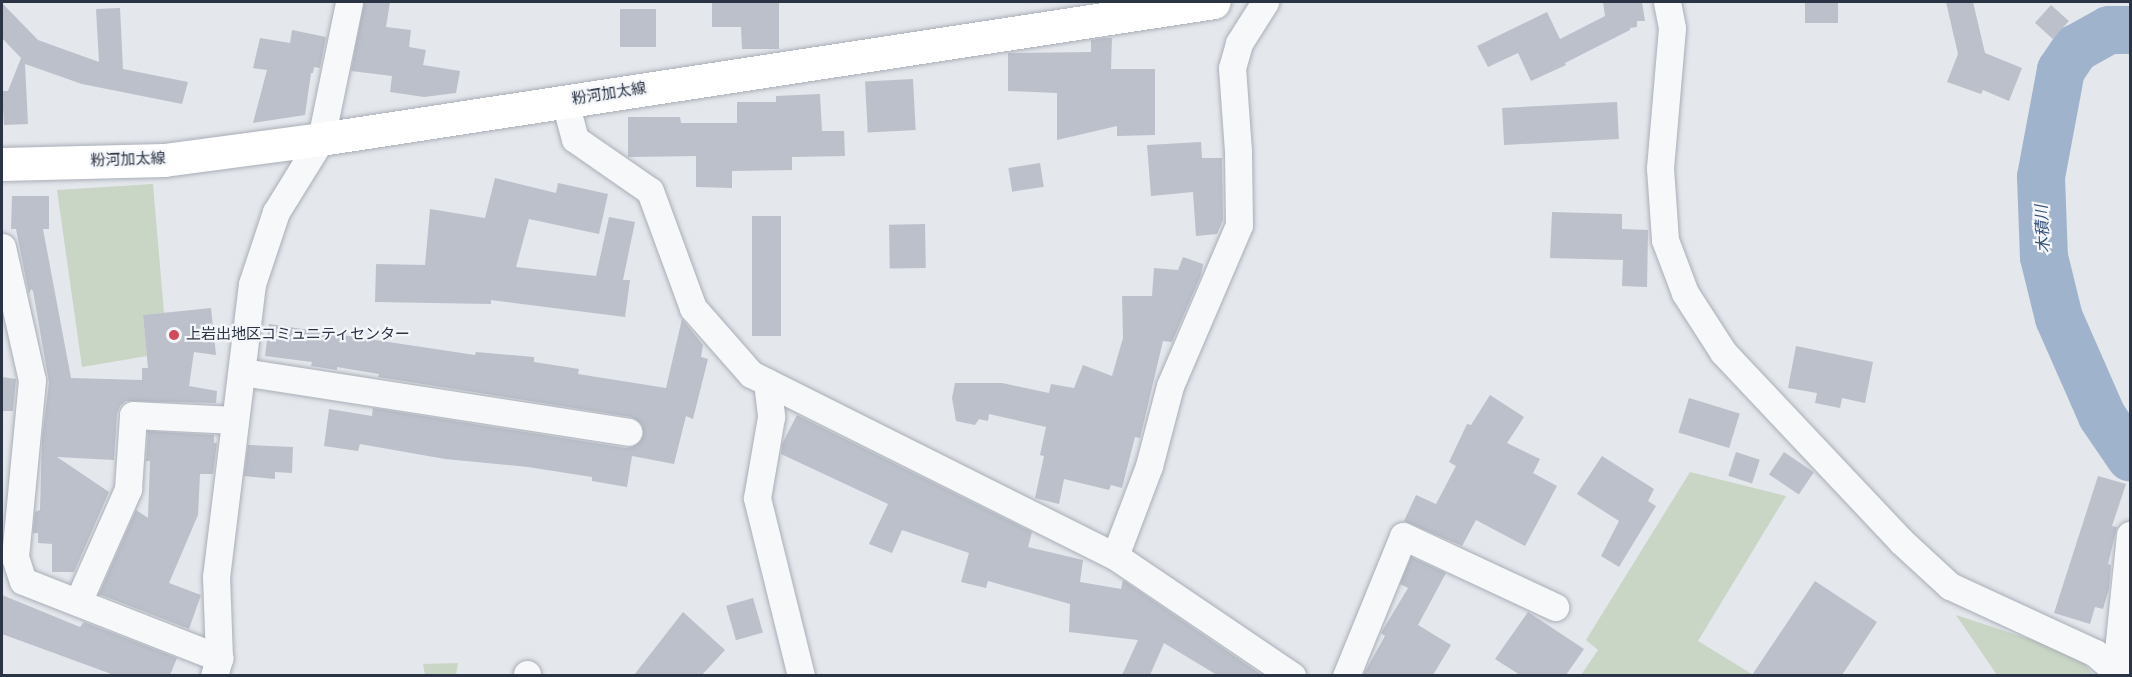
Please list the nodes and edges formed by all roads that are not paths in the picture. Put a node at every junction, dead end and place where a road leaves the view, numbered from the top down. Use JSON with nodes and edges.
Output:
{"nodes":[{"id":1,"x":349,"y":2,"type":"edge"},
{"id":2,"x":1214,"y":2,"type":"edge"},
{"id":3,"x":1265,"y":2,"type":"edge"},
{"id":4,"x":1667,"y":2,"type":"edge"},
{"id":5,"x":565,"y":102,"type":"junction"},
{"id":6,"x":321,"y":139,"type":"junction"},
{"id":7,"x":2,"y":164,"type":"edge"},
{"id":8,"x":2,"y":247,"type":"edge"},
{"id":9,"x":7,"y":294,"type":"edge"},
{"id":10,"x":242,"y":372,"type":"junction"},
{"id":11,"x":767,"y":382,"type":"junction"},
{"id":12,"x":235,"y":420,"type":"junction"},
{"id":13,"x":628,"y":432,"type":"dead end"},
{"id":14,"x":2130,"y":535,"type":"edge"},
{"id":15,"x":1115,"y":556,"type":"junction"},
{"id":16,"x":78,"y":602,"type":"junction"},
{"id":17,"x":1555,"y":607,"type":"dead end"},
{"id":18,"x":217,"y":667,"type":"edge"},
{"id":19,"x":2118,"y":673,"type":"edge"},
{"id":20,"x":801,"y":675,"type":"edge"},
{"id":21,"x":1292,"y":675,"type":"edge"},
{"id":22,"x":1346,"y":675,"type":"edge"}],
"edges":[{"from":1,"to":6,"type":"street"},
{"from":2,"to":5,"type":"main road","name":"粉河加太線"},
{"from":3,"to":15,"type":"street"},
{"from":4,"to":19,"type":"street"},
{"from":5,"to":6,"type":"main road","name":"粉河加太線"},
{"from":5,"to":11,"type":"street"},
{"from":6,"to":7,"type":"main road","name":"粉河加太線"},
{"from":6,"to":10,"type":"street"},
{"from":8,"to":9,"type":"street"},
{"from":9,"to":16,"type":"street"},
{"from":10,"to":12,"type":"street"},
{"from":10,"to":13,"type":"street"},
{"from":11,"to":15,"type":"street"},
{"from":11,"to":20,"type":"street"},
{"from":12,"to":16,"type":"street"},
{"from":12,"to":18,"type":"street"},
{"from":14,"to":19,"type":"street"},
{"from":15,"to":21,"type":"street"},
{"from":16,"to":18,"type":"street"},
{"from":17,"to":22,"type":"street"}]}
